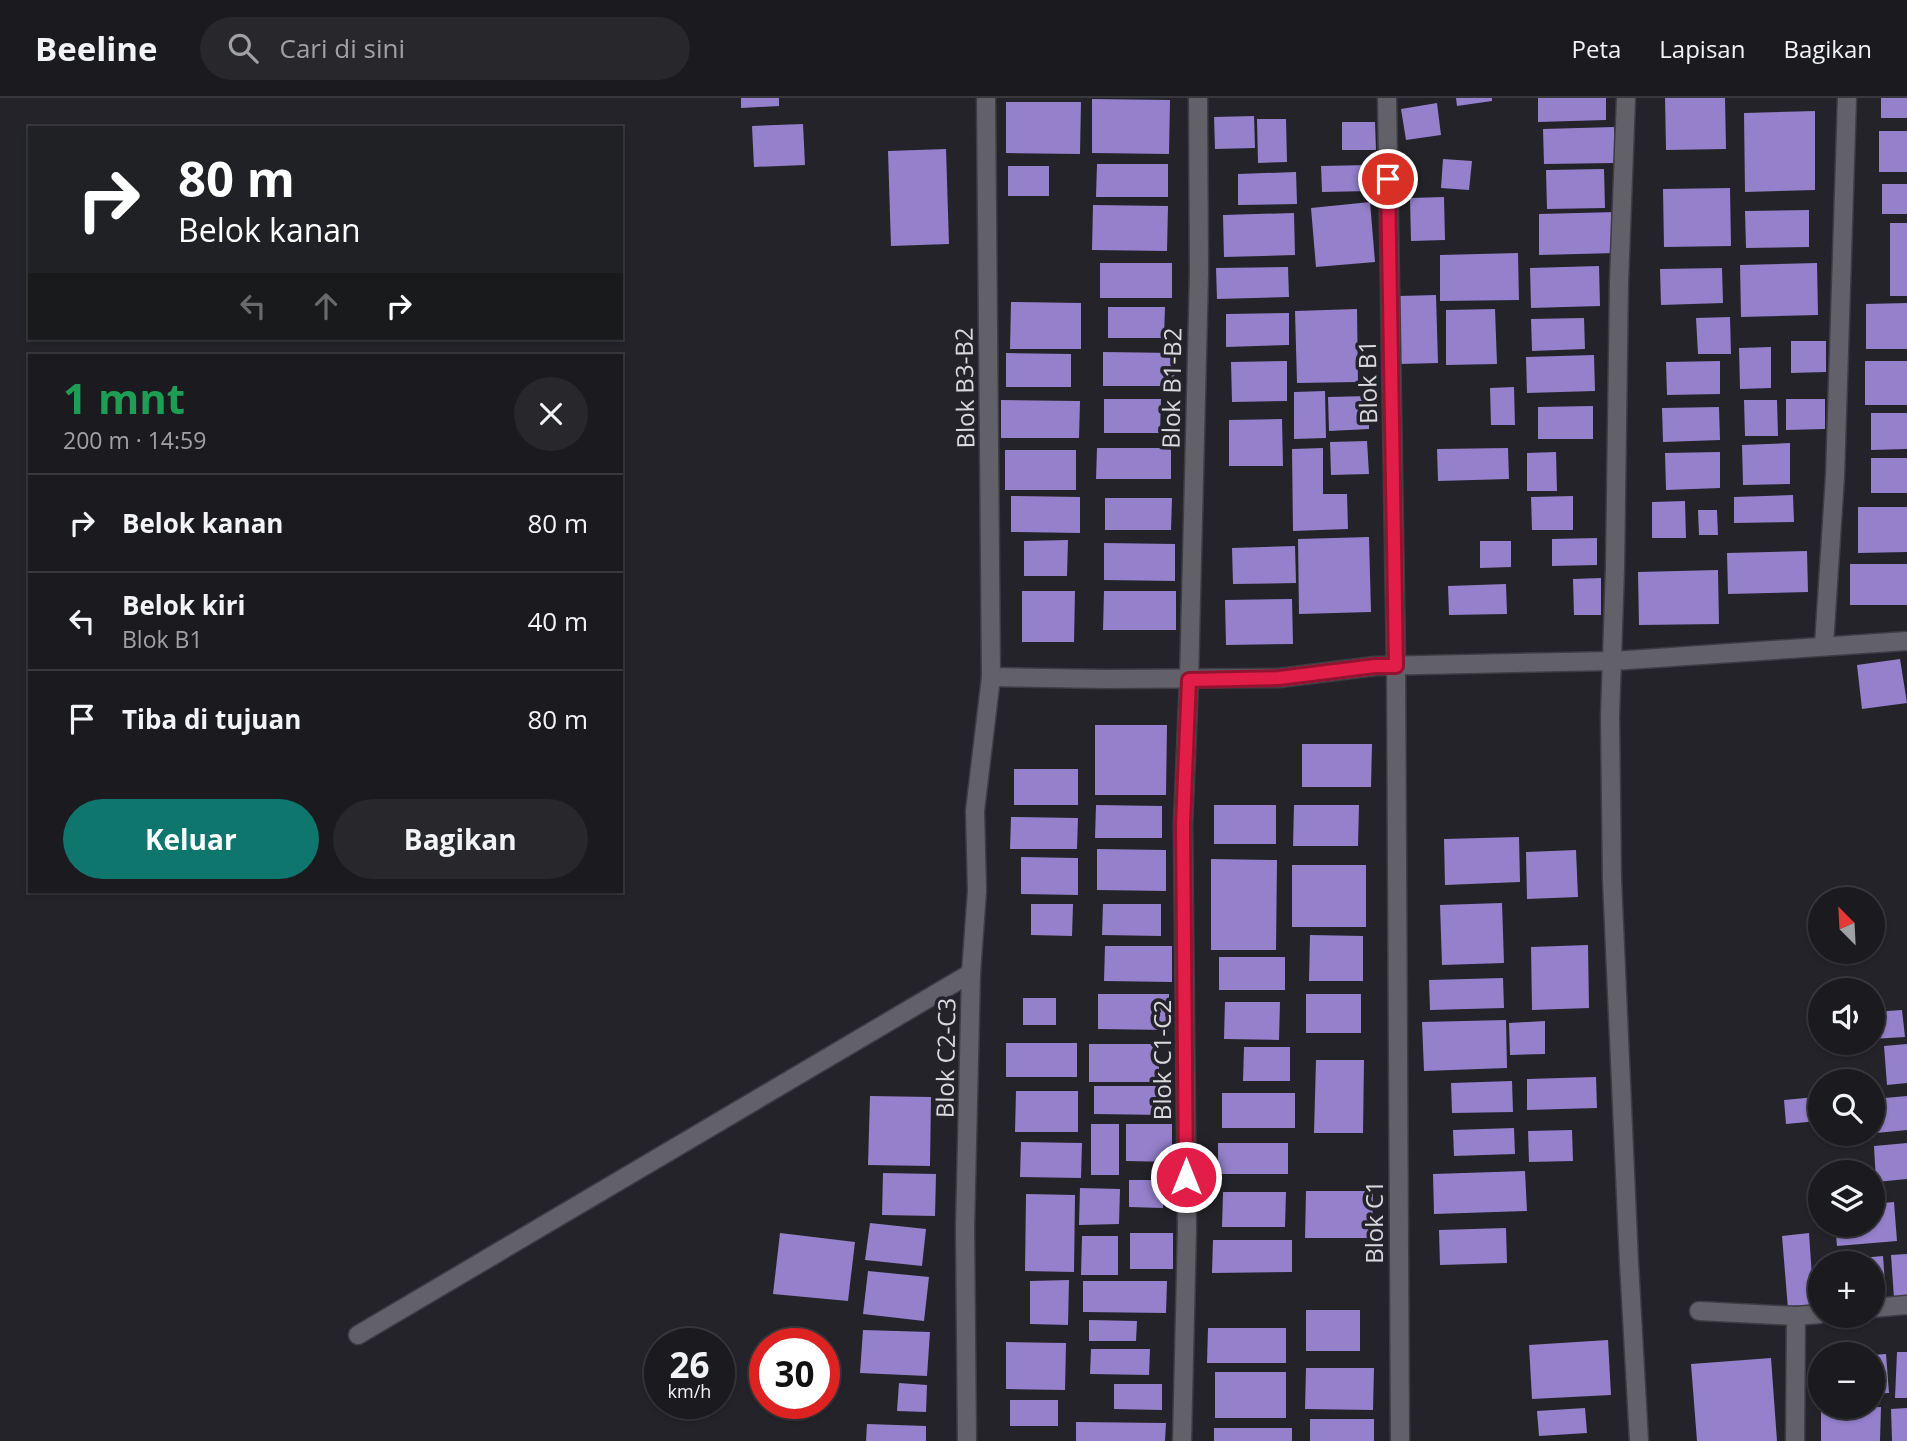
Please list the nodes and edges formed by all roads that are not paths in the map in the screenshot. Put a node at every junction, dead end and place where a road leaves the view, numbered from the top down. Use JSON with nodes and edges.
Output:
{"nodes":[{"id":1,"x":986,"y":98,"type":"edge"},
{"id":2,"x":1198,"y":98,"type":"edge"},
{"id":3,"x":1387,"y":98,"type":"edge"},
{"id":4,"x":1626,"y":98,"type":"edge"},
{"id":5,"x":1847,"y":98,"type":"edge"},
{"id":6,"x":1907,"y":641,"type":"edge"},
{"id":7,"x":1824,"y":645,"type":"junction"},
{"id":8,"x":1613,"y":661,"type":"junction"},
{"id":9,"x":1396,"y":666,"type":"junction"},
{"id":10,"x":991,"y":677,"type":"junction"},
{"id":11,"x":1189,"y":680,"type":"junction"},
{"id":12,"x":971,"y":973,"type":"junction"},
{"id":13,"x":1398,"y":1002,"type":"joint"},
{"id":14,"x":1907,"y":1305,"type":"edge"},
{"id":15,"x":1885,"y":1307,"type":"edge"},
{"id":16,"x":1699,"y":1311,"type":"dead end"},
{"id":17,"x":1808,"y":1315,"type":"edge"},
{"id":18,"x":1796,"y":1316,"type":"junction"},
{"id":19,"x":358,"y":1335,"type":"dead end"},
{"id":20,"x":967,"y":1441,"type":"edge"},
{"id":21,"x":1182,"y":1441,"type":"edge"},
{"id":22,"x":1400,"y":1441,"type":"edge"},
{"id":23,"x":1639,"y":1441,"type":"edge"},
{"id":24,"x":1795,"y":1441,"type":"edge"}],
"edges":[{"from":1,"to":10,"type":"street","name":"Blok B3-B2"},
{"from":2,"to":11,"type":"street","name":"Blok B1-B2"},
{"from":3,"to":9,"type":"street","name":"Blok B1"},
{"from":4,"to":8,"type":"street"},
{"from":5,"to":7,"type":"street"},
{"from":6,"to":7,"type":"street"},
{"from":7,"to":8,"type":"street"},
{"from":8,"to":9,"type":"street"},
{"from":8,"to":23,"type":"street"},
{"from":9,"to":11,"type":"street"},
{"from":9,"to":13,"type":"street","name":"Blok B1"},
{"from":10,"to":11,"type":"street"},
{"from":10,"to":12,"type":"street","name":"Blok C2-C3"},
{"from":11,"to":21,"type":"street","name":"Blok C1-C2"},
{"from":12,"to":19,"type":"street"},
{"from":12,"to":20,"type":"street","name":"Blok C2-C3"},
{"from":13,"to":22,"type":"street","name":"Blok C1"},
{"from":14,"to":15,"type":"street"},
{"from":16,"to":18,"type":"street"},
{"from":17,"to":18,"type":"street"},
{"from":18,"to":24,"type":"street"}]}
